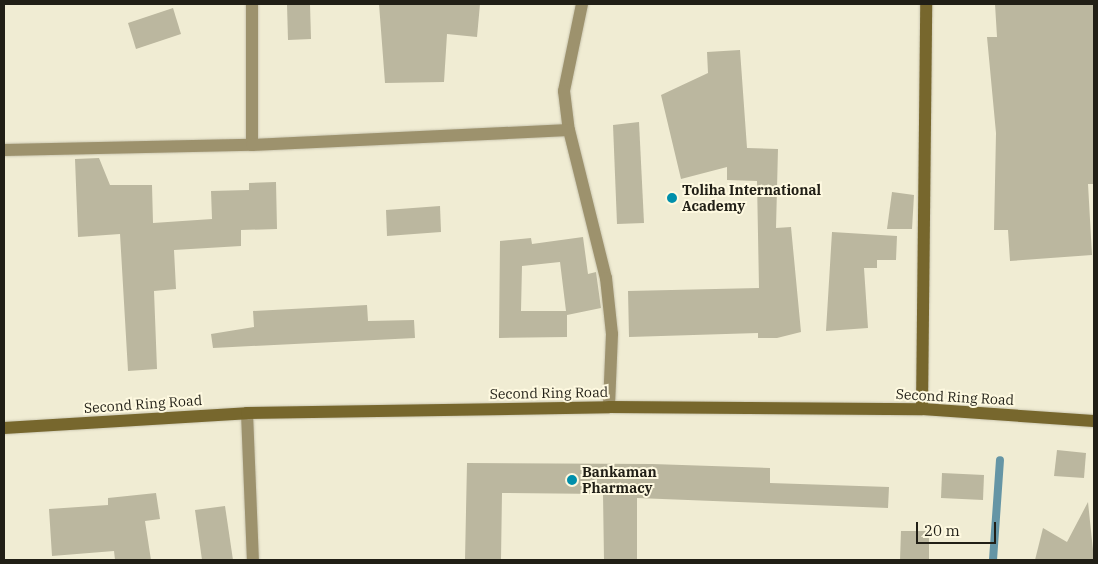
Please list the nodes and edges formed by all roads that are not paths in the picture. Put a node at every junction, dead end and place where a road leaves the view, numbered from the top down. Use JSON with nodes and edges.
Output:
{"nodes":[{"id":1,"x":252,"y":4,"type":"edge"},
{"id":2,"x":582,"y":4,"type":"edge"},
{"id":3,"x":926,"y":4,"type":"edge"},
{"id":4,"x":569,"y":130,"type":"junction"},
{"id":5,"x":252,"y":145,"type":"junction"},
{"id":6,"x":4,"y":150,"type":"edge"},
{"id":7,"x":609,"y":407,"type":"junction"},
{"id":8,"x":922,"y":409,"type":"junction"},
{"id":9,"x":247,"y":413,"type":"junction"},
{"id":10,"x":1094,"y":421,"type":"edge"},
{"id":11,"x":4,"y":428,"type":"edge"},
{"id":12,"x":254,"y":560,"type":"edge"}],
"edges":[{"from":1,"to":5,"type":"street"},
{"from":2,"to":4,"type":"street"},
{"from":3,"to":8,"type":"main road"},
{"from":4,"to":5,"type":"street"},
{"from":4,"to":7,"type":"street"},
{"from":5,"to":6,"type":"street"},
{"from":7,"to":8,"type":"main road","name":"Second Ring Road"},
{"from":7,"to":9,"type":"main road","name":"Second Ring Road"},
{"from":8,"to":10,"type":"main road","name":"Second Ring Road"},
{"from":9,"to":11,"type":"main road","name":"Second Ring Road"},
{"from":9,"to":12,"type":"street"}]}
